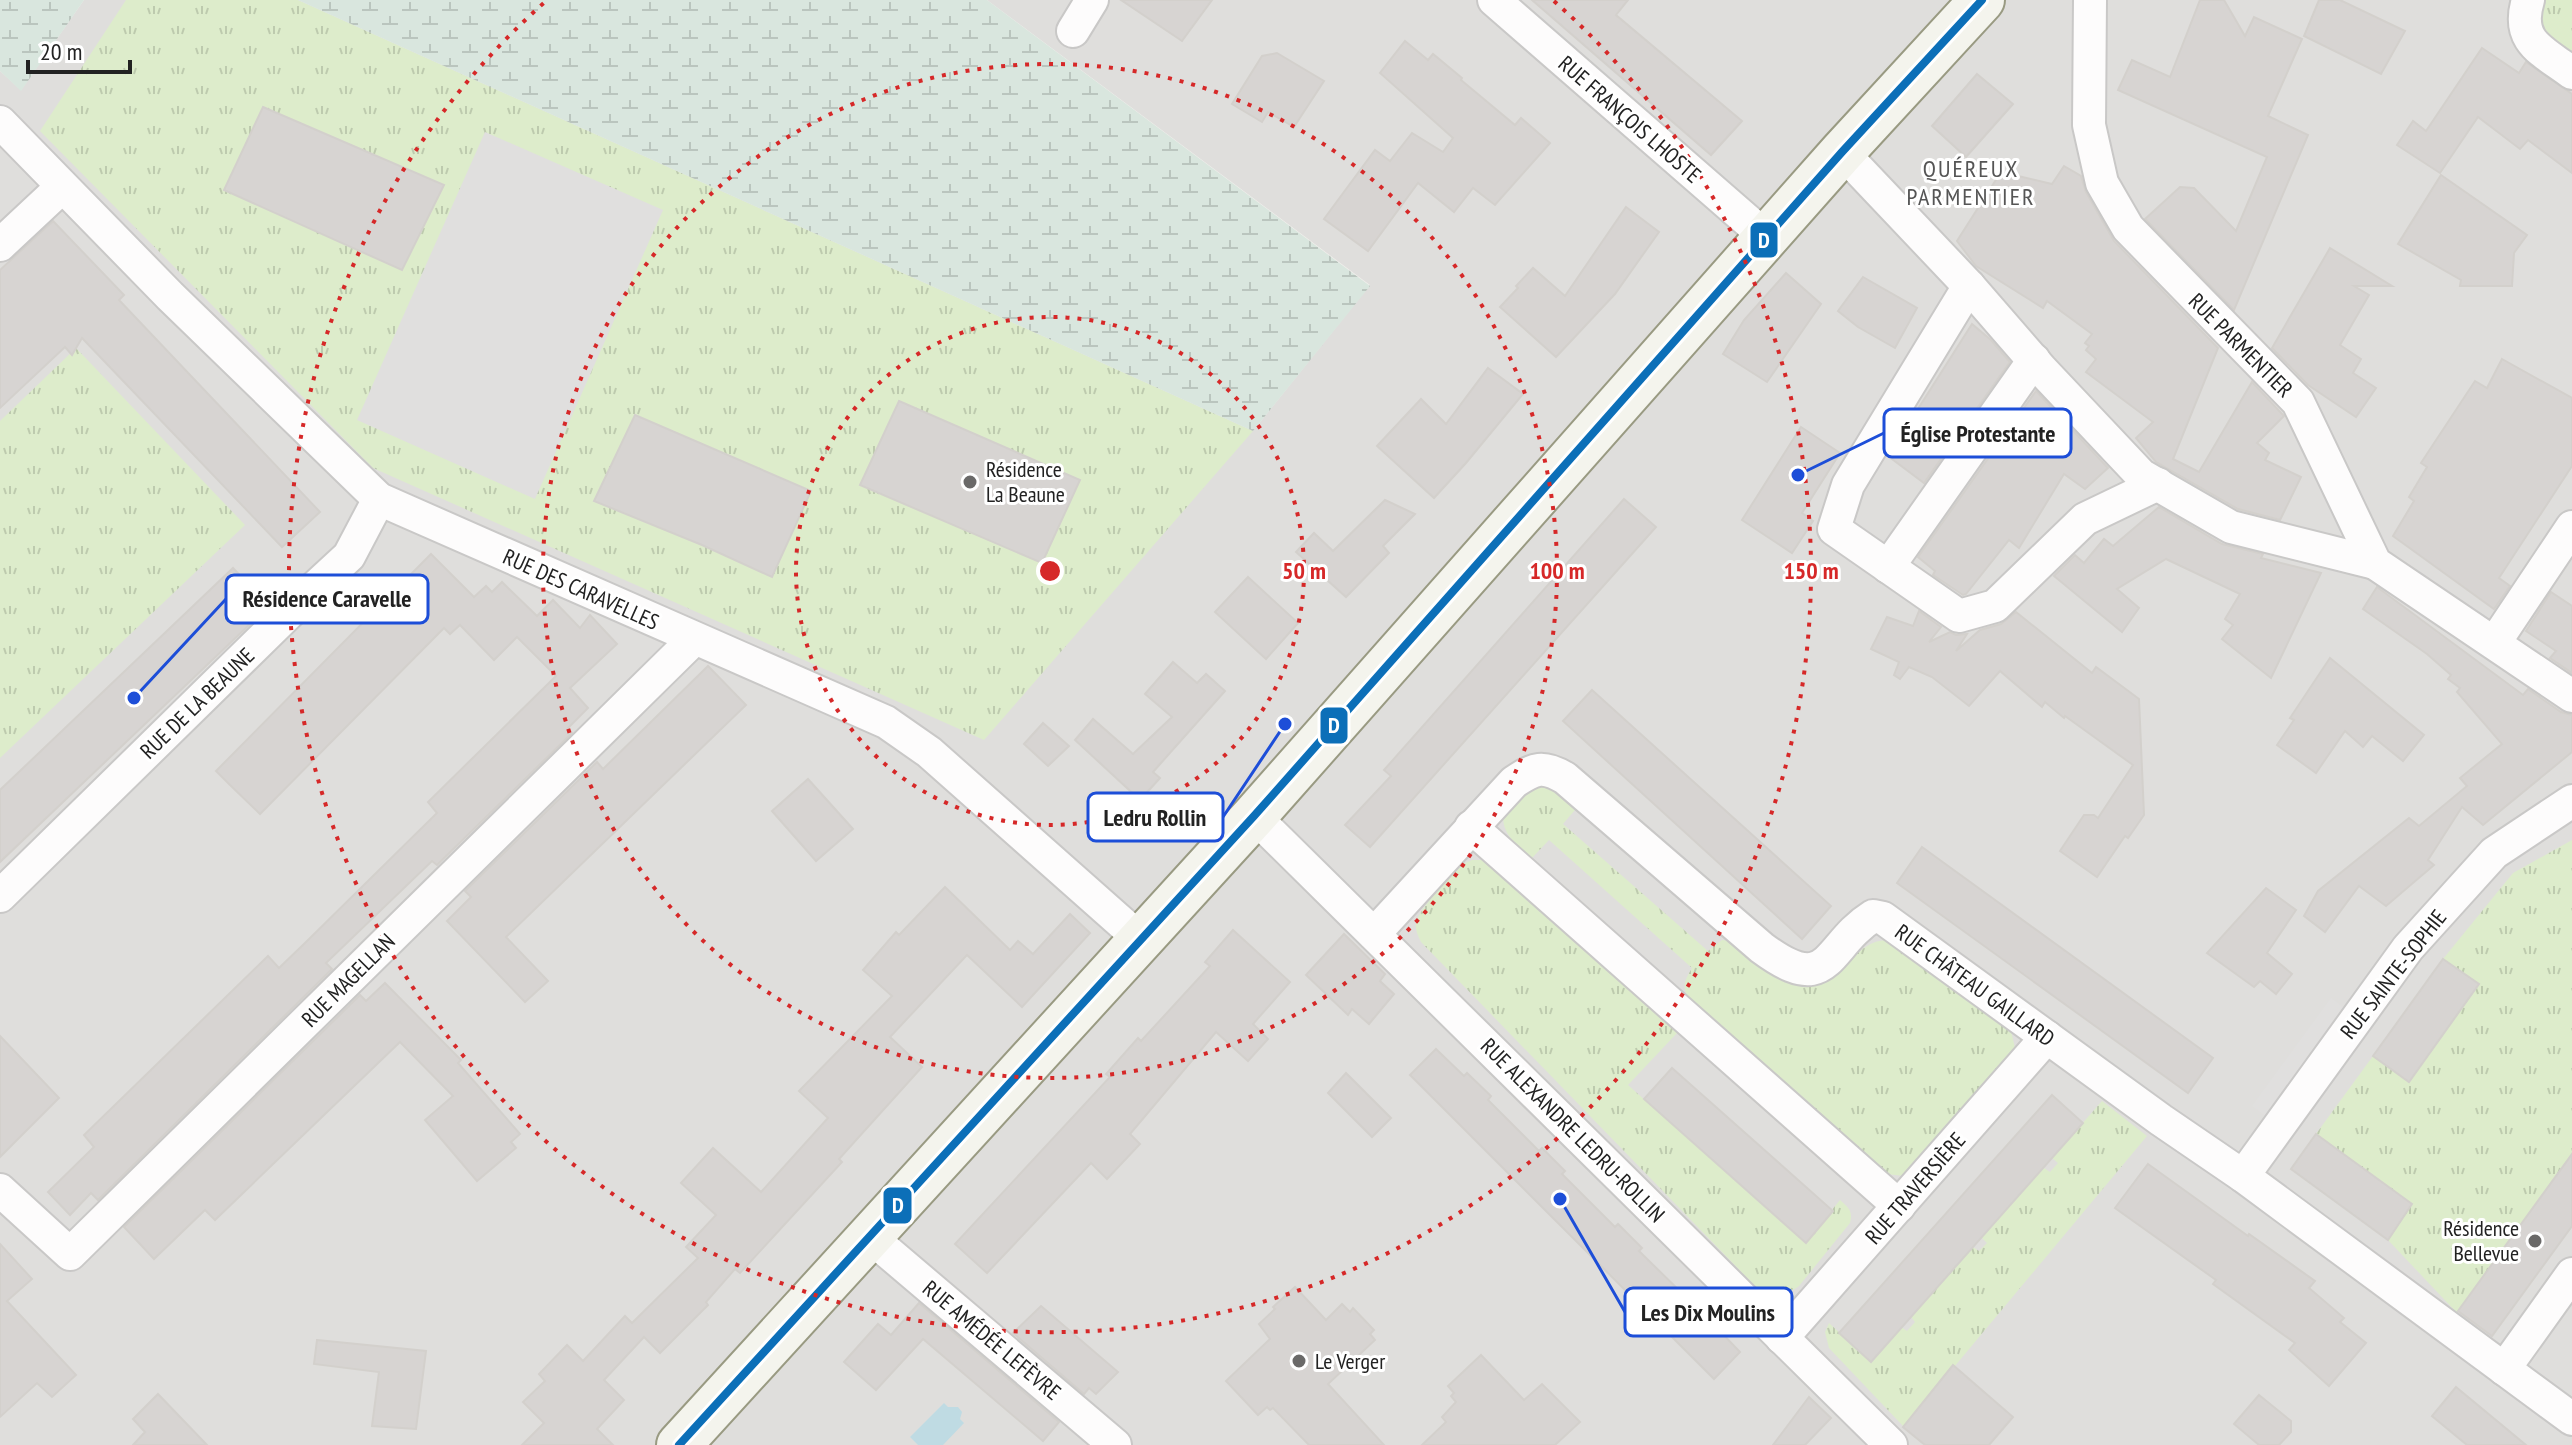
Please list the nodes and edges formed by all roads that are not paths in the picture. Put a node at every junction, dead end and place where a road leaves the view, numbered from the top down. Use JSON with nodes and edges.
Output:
{"nodes":[{"id":1,"x":1092,"y":0,"type":"edge"},
{"id":2,"x":1494,"y":0,"type":"edge"},
{"id":3,"x":1982,"y":0,"type":"edge"},
{"id":4,"x":2090,"y":0,"type":"edge"},
{"id":5,"x":2528,"y":0,"type":"edge"},
{"id":6,"x":1073,"y":31,"type":"dead end"},
{"id":7,"x":2572,"y":73,"type":"edge"},
{"id":8,"x":0,"y":122,"type":"edge"},
{"id":9,"x":1842,"y":152,"type":"junction"},
{"id":10,"x":62,"y":187,"type":"junction"},
{"id":11,"x":1764,"y":239,"type":"junction"},
{"id":12,"x":0,"y":245,"type":"edge"},
{"id":13,"x":1969,"y":286,"type":"junction"},
{"id":14,"x":2034,"y":360,"type":"junction"},
{"id":15,"x":2158,"y":484,"type":"junction"},
{"id":16,"x":379,"y":499,"type":"junction"},
{"id":17,"x":2572,"y":527,"type":"edge"},
{"id":18,"x":2375,"y":563,"type":"junction"},
{"id":19,"x":1888,"y":567,"type":"junction"},
{"id":20,"x":694,"y":639,"type":"junction"},
{"id":21,"x":2495,"y":642,"type":"junction"},
{"id":22,"x":2572,"y":696,"type":"edge"},
{"id":23,"x":2572,"y":801,"type":"edge"},
{"id":24,"x":1254,"y":816,"type":"junction"},
{"id":25,"x":1471,"y":827,"type":"junction"},
{"id":26,"x":0,"y":896,"type":"edge"},
{"id":27,"x":1374,"y":934,"type":"junction"},
{"id":28,"x":1140,"y":939,"type":"junction"},
{"id":29,"x":2047,"y":1037,"type":"junction"},
{"id":30,"x":2243,"y":1176,"type":"junction"},
{"id":31,"x":0,"y":1190,"type":"edge"},
{"id":32,"x":1899,"y":1206,"type":"junction"},
{"id":33,"x":869,"y":1236,"type":"junction"},
{"id":34,"x":2572,"y":1274,"type":"edge"},
{"id":35,"x":1782,"y":1338,"type":"junction"},
{"id":36,"x":2504,"y":1369,"type":"junction"},
{"id":37,"x":2572,"y":1419,"type":"edge"},
{"id":38,"x":679,"y":1445,"type":"edge"},
{"id":39,"x":1115,"y":1445,"type":"edge"},
{"id":40,"x":1891,"y":1445,"type":"edge"}],
"edges":[{"from":1,"to":6,"type":"street"},
{"from":2,"to":11,"type":"street","name":"RUE FRANÇOIS LHOSTE"},
{"from":3,"to":9,"type":"street"},
{"from":4,"to":18,"type":"street","name":"RUE PARMENTIER"},
{"from":5,"to":7,"type":"street"},
{"from":8,"to":10,"type":"street","name":"RUE DES CARAVELLES"},
{"from":9,"to":11,"type":"street"},
{"from":9,"to":13,"type":"street"},
{"from":10,"to":12,"type":"street"},
{"from":10,"to":16,"type":"street","name":"RUE DES CARAVELLES"},
{"from":11,"to":24,"type":"street"},
{"from":13,"to":14,"type":"street"},
{"from":13,"to":19,"type":"street"},
{"from":14,"to":15,"type":"street"},
{"from":14,"to":19,"type":"street"},
{"from":15,"to":18,"type":"street"},
{"from":15,"to":19,"type":"street"},
{"from":16,"to":20,"type":"street","name":"RUE DES CARAVELLES"},
{"from":16,"to":26,"type":"street","name":"RUE DE LA BEAUNE"},
{"from":17,"to":21,"type":"street"},
{"from":18,"to":21,"type":"street"},
{"from":20,"to":28,"type":"street","name":"RUE DES CARAVELLES"},
{"from":20,"to":31,"type":"street","name":"RUE MAGELLAN"},
{"from":21,"to":22,"type":"street"},
{"from":23,"to":30,"type":"street","name":"RUE SAINTE-SOPHIE"},
{"from":24,"to":27,"type":"street","name":"RUE ALEXANDRE LEDRU-ROLLIN"},
{"from":24,"to":28,"type":"street"},
{"from":25,"to":27,"type":"street","name":"RUE CHÂTEAU GAILLARD"},
{"from":25,"to":29,"type":"street","name":"RUE CHÂTEAU GAILLARD"},
{"from":25,"to":32,"type":"street"},
{"from":27,"to":35,"type":"street","name":"RUE ALEXANDRE LEDRU-ROLLIN"},
{"from":28,"to":33,"type":"street"},
{"from":29,"to":30,"type":"street","name":"RUE CHÂTEAU GAILLARD"},
{"from":29,"to":32,"type":"street","name":"RUE TRAVERSIÈRE"},
{"from":30,"to":36,"type":"street","name":"RUE CHÂTEAU GAILLARD"},
{"from":32,"to":35,"type":"street","name":"RUE TRAVERSIÈRE"},
{"from":33,"to":38,"type":"street"},
{"from":33,"to":39,"type":"street","name":"RUE AMÉDÉE LEFÈVRE"},
{"from":34,"to":36,"type":"street"},
{"from":35,"to":40,"type":"street","name":"RUE ALEXANDRE LEDRU-ROLLIN"},
{"from":36,"to":37,"type":"street","name":"RUE CHÂTEAU GAILLARD"}]}
